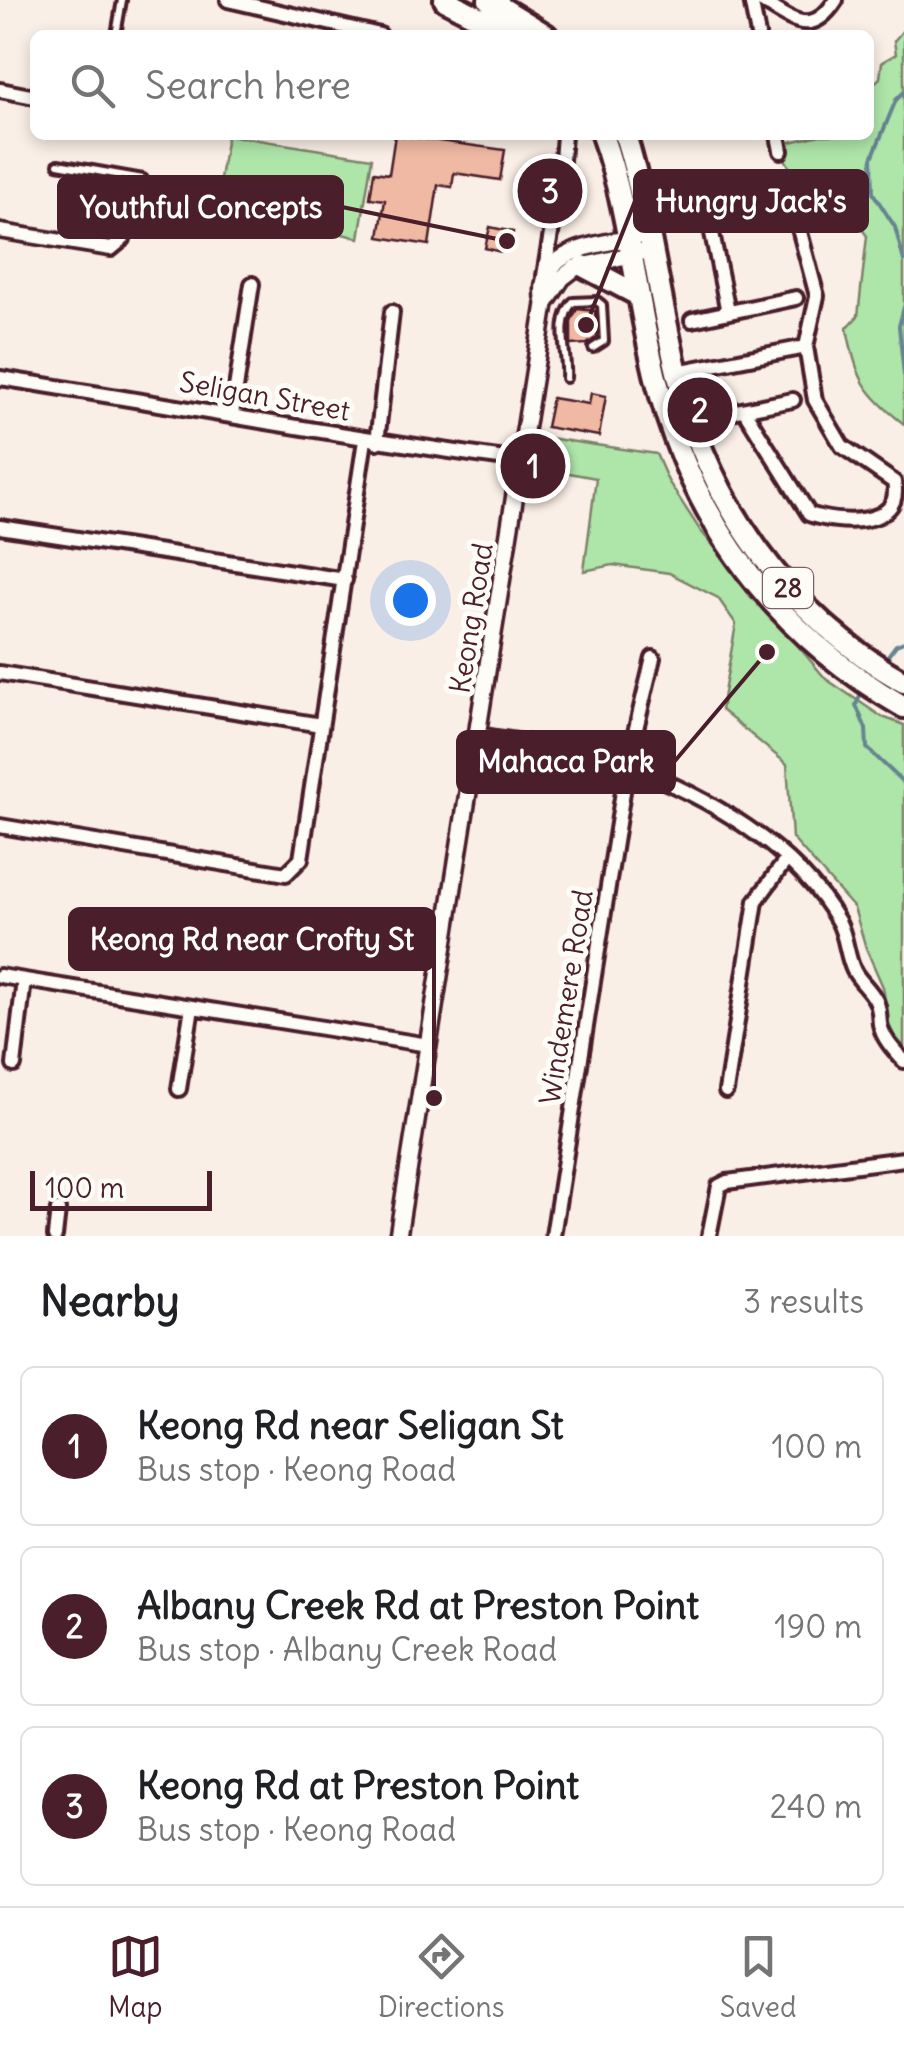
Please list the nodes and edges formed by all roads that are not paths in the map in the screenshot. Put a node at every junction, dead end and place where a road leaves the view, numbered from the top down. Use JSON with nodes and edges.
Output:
{"nodes":[{"id":1,"x":122,"y":0,"type":"edge"},
{"id":2,"x":228,"y":0,"type":"edge"},
{"id":3,"x":446,"y":0,"type":"edge"},
{"id":4,"x":489,"y":0,"type":"edge"},
{"id":5,"x":750,"y":0,"type":"edge"},
{"id":6,"x":760,"y":0,"type":"edge"},
{"id":7,"x":836,"y":0,"type":"edge"},
{"id":8,"x":117,"y":30,"type":"edge"},
{"id":9,"x":358,"y":30,"type":"edge"},
{"id":10,"x":503,"y":30,"type":"edge"},
{"id":11,"x":538,"y":30,"type":"edge"},
{"id":12,"x":757,"y":30,"type":"edge"},
{"id":13,"x":0,"y":90,"type":"edge"},
{"id":14,"x":30,"y":96,"type":"edge"},
{"id":15,"x":563,"y":140,"type":"edge"},
{"id":16,"x":604,"y":140,"type":"edge"},
{"id":17,"x":626,"y":140,"type":"edge"},
{"id":18,"x":779,"y":140,"type":"edge"},
{"id":19,"x":781,"y":151,"type":"dead end"},
{"id":20,"x":58,"y":164,"type":"dead end"},
{"id":21,"x":136,"y":181,"type":"joint"},
{"id":22,"x":675,"y":218,"type":"dead end"},
{"id":23,"x":715,"y":224,"type":"junction"},
{"id":24,"x":553,"y":228,"type":"junction"},
{"id":25,"x":0,"y":231,"type":"edge"},
{"id":26,"x":639,"y":245,"type":"junction"},
{"id":27,"x":571,"y":265,"type":"junction"},
{"id":28,"x":544,"y":278,"type":"junction"},
{"id":29,"x":252,"y":284,"type":"dead end"},
{"id":30,"x":638,"y":296,"type":"junction"},
{"id":31,"x":796,"y":298,"type":"dead end"},
{"id":32,"x":546,"y":304,"type":"junction"},
{"id":33,"x":392,"y":312,"type":"dead end"},
{"id":34,"x":728,"y":312,"type":"junction"},
{"id":35,"x":692,"y":320,"type":"dead end"},
{"id":36,"x":593,"y":348,"type":"dead end"},
{"id":37,"x":806,"y":348,"type":"junction"},
{"id":38,"x":676,"y":372,"type":"junction"},
{"id":39,"x":0,"y":378,"type":"edge"},
{"id":40,"x":566,"y":378,"type":"dead end"},
{"id":41,"x":793,"y":400,"type":"dead end"},
{"id":42,"x":744,"y":410,"type":"junction"},
{"id":43,"x":232,"y":414,"type":"junction"},
{"id":44,"x":721,"y":414,"type":"dead end"},
{"id":45,"x":371,"y":441,"type":"junction"},
{"id":46,"x":521,"y":461,"type":"junction"},
{"id":47,"x":900,"y":487,"type":"edge"},
{"id":48,"x":732,"y":513,"type":"junction"},
{"id":49,"x":714,"y":525,"type":"junction"},
{"id":50,"x":0,"y":526,"type":"edge"},
{"id":51,"x":345,"y":580,"type":"junction"},
{"id":52,"x":654,"y":658,"type":"dead end"},
{"id":53,"x":851,"y":661,"type":"junction"},
{"id":54,"x":0,"y":673,"type":"edge"},
{"id":55,"x":890,"y":683,"type":"edge"},
{"id":56,"x":904,"y":707,"type":"edge"},
{"id":57,"x":322,"y":725,"type":"junction"},
{"id":58,"x":478,"y":734,"type":"junction"},
{"id":59,"x":627,"y":766,"type":"junction"},
{"id":60,"x":0,"y":826,"type":"edge"},
{"id":61,"x":786,"y":859,"type":"junction"},
{"id":62,"x":0,"y":976,"type":"edge"},
{"id":63,"x":24,"y":980,"type":"junction"},
{"id":64,"x":192,"y":1007,"type":"junction"},
{"id":65,"x":428,"y":1045,"type":"junction"},
{"id":66,"x":904,"y":1062,"type":"edge"},
{"id":67,"x":14,"y":1065,"type":"dead end"},
{"id":68,"x":179,"y":1089,"type":"dead end"},
{"id":69,"x":726,"y":1091,"type":"dead end"},
{"id":70,"x":904,"y":1159,"type":"edge"},
{"id":71,"x":58,"y":1210,"type":"dead end"},
{"id":72,"x":55,"y":1236,"type":"edge"},
{"id":73,"x":398,"y":1236,"type":"edge"},
{"id":74,"x":553,"y":1236,"type":"edge"},
{"id":75,"x":708,"y":1236,"type":"edge"}],
"edges":[{"from":1,"to":8,"type":"lane"},
{"from":2,"to":9,"type":"street"},
{"from":3,"to":10,"type":"main road"},
{"from":4,"to":11,"type":"main road"},
{"from":5,"to":12,"type":"street"},
{"from":6,"to":7,"type":"street"},
{"from":13,"to":14,"type":"street"},
{"from":15,"to":24,"type":"street","name":"Keong Road"},
{"from":16,"to":26,"type":"main road","number":"28"},
{"from":17,"to":26,"type":"main road","number":"28"},
{"from":18,"to":19,"type":"street"},
{"from":20,"to":21,"type":"lane"},
{"from":21,"to":25,"type":"street"},
{"from":22,"to":23,"type":"street"},
{"from":23,"to":34,"type":"street"},
{"from":23,"to":37,"type":"street"},
{"from":24,"to":27,"type":"street","name":"Keong Road"},
{"from":24,"to":28,"type":"street","name":"Keong Road"},
{"from":26,"to":27,"type":"street"},
{"from":26,"to":27,"type":"street"},
{"from":26,"to":30,"type":"main road","number":"28"},
{"from":26,"to":38,"type":"main road","number":"28"},
{"from":27,"to":28,"type":"street"},
{"from":27,"to":30,"type":"main road"},
{"from":27,"to":32,"type":"street","name":"Keong Road"},
{"from":28,"to":32,"type":"street","name":"Keong Road"},
{"from":29,"to":43,"type":"street"},
{"from":30,"to":49,"type":"main road","number":"28"},
{"from":31,"to":34,"type":"street"},
{"from":32,"to":46,"type":"street","name":"Keong Road"},
{"from":33,"to":45,"type":"street"},
{"from":34,"to":35,"type":"street"},
{"from":36,"to":40,"type":"lane"},
{"from":37,"to":38,"type":"street"},
{"from":37,"to":47,"type":"street"},
{"from":38,"to":48,"type":"main road","number":"28"},
{"from":39,"to":43,"type":"street","name":"Seligan Street"},
{"from":41,"to":42,"type":"street"},
{"from":42,"to":44,"type":"street"},
{"from":42,"to":47,"type":"street"},
{"from":43,"to":45,"type":"street","name":"Seligan Street"},
{"from":45,"to":46,"type":"street","name":"Seligan Street"},
{"from":45,"to":51,"type":"street"},
{"from":46,"to":58,"type":"street","name":"Keong Road"},
{"from":48,"to":49,"type":"main road"},
{"from":48,"to":53,"type":"main road","number":"28"},
{"from":49,"to":53,"type":"main road","number":"28"},
{"from":50,"to":51,"type":"street"},
{"from":51,"to":57,"type":"street"},
{"from":52,"to":59,"type":"street","name":"Windemere Road"},
{"from":53,"to":55,"type":"main road","number":"28"},
{"from":54,"to":57,"type":"street"},
{"from":55,"to":56,"type":"main road","number":"28"},
{"from":57,"to":60,"type":"street"},
{"from":58,"to":59,"type":"street"},
{"from":58,"to":65,"type":"street","name":"Keong Road"},
{"from":59,"to":61,"type":"street"},
{"from":59,"to":74,"type":"street","name":"Windemere Road"},
{"from":61,"to":66,"type":"street"},
{"from":61,"to":69,"type":"street"},
{"from":62,"to":63,"type":"street"},
{"from":63,"to":64,"type":"street"},
{"from":63,"to":67,"type":"street"},
{"from":64,"to":65,"type":"street"},
{"from":64,"to":68,"type":"street"},
{"from":65,"to":73,"type":"street","name":"Keong Road"},
{"from":70,"to":75,"type":"street"},
{"from":71,"to":72,"type":"street"}]}
